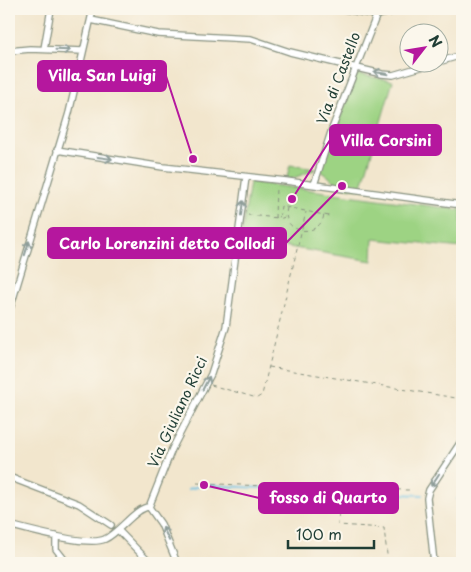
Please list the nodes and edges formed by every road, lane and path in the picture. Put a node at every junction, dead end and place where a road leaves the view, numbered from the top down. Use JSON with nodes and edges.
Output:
{"nodes":[{"id":1,"x":51,"y":9,"type":"edge"},
{"id":2,"x":93,"y":9,"type":"edge"},
{"id":3,"x":344,"y":9,"type":"edge"},
{"id":4,"x":407,"y":9,"type":"edge"},
{"id":5,"x":378,"y":12,"type":"edge"},
{"id":6,"x":91,"y":20,"type":"junction"},
{"id":7,"x":44,"y":49,"type":"junction"},
{"id":8,"x":9,"y":51,"type":"edge"},
{"id":9,"x":83,"y":51,"type":"junction"},
{"id":10,"x":462,"y":55,"type":"edge"},
{"id":11,"x":448,"y":59,"type":"edge"},
{"id":12,"x":355,"y":67,"type":"junction"},
{"id":13,"x":403,"y":72,"type":"edge"},
{"id":14,"x":57,"y":150,"type":"junction"},
{"id":15,"x":246,"y":177,"type":"junction"},
{"id":16,"x":314,"y":185,"type":"junction"},
{"id":17,"x":276,"y":187,"type":"dead end"},
{"id":18,"x":462,"y":205,"type":"edge"},
{"id":19,"x":288,"y":208,"type":"junction"},
{"id":20,"x":306,"y":212,"type":"junction"},
{"id":21,"x":247,"y":215,"type":"dead end"},
{"id":22,"x":324,"y":216,"type":"junction"},
{"id":23,"x":329,"y":216,"type":"dead end"},
{"id":24,"x":286,"y":217,"type":"junction"},
{"id":25,"x":275,"y":218,"type":"junction"},
{"id":26,"x":279,"y":218,"type":"junction"},
{"id":27,"x":301,"y":230,"type":"junction"},
{"id":28,"x":9,"y":312,"type":"edge"},
{"id":29,"x":268,"y":367,"type":"junction"},
{"id":30,"x":206,"y":383,"type":"junction"},
{"id":31,"x":462,"y":399,"type":"edge"},
{"id":32,"x":462,"y":440,"type":"edge"},
{"id":33,"x":9,"y":477,"type":"edge"},
{"id":34,"x":197,"y":484,"type":"dead end"},
{"id":35,"x":341,"y":489,"type":"junction"},
{"id":36,"x":410,"y":490,"type":"dead end"},
{"id":37,"x":149,"y":507,"type":"junction"},
{"id":38,"x":9,"y":525,"type":"edge"},
{"id":39,"x":111,"y":525,"type":"dead end"},
{"id":40,"x":118,"y":530,"type":"junction"},
{"id":41,"x":56,"y":536,"type":"junction"},
{"id":42,"x":67,"y":563,"type":"edge"},
{"id":43,"x":150,"y":563,"type":"edge"},
{"id":44,"x":177,"y":563,"type":"edge"},
{"id":45,"x":388,"y":563,"type":"edge"},
{"id":46,"x":434,"y":563,"type":"edge"}],
"edges":[{"from":1,"to":7,"type":"street"},
{"from":2,"to":6,"type":"street"},
{"from":3,"to":5,"type":"street"},
{"from":4,"to":5,"type":"street"},
{"from":5,"to":12,"type":"street","name":"Via di Castello"},
{"from":6,"to":9,"type":"street"},
{"from":6,"to":12,"type":"street"},
{"from":7,"to":8,"type":"street"},
{"from":7,"to":9,"type":"street","one_way":true},
{"from":9,"to":14,"type":"street"},
{"from":10,"to":11,"type":"street"},
{"from":13,"to":12,"type":"street","one_way":true},
{"from":12,"to":16,"type":"street","name":"Via di Castello"},
{"from":14,"to":15,"type":"street","one_way":true},
{"from":28,"to":14,"type":"street","one_way":true},
{"from":15,"to":16,"type":"street"},
{"from":30,"to":15,"type":"street","name":"Via Giuliano Ricci","one_way":true},
{"from":16,"to":18,"type":"street"},
{"from":17,"to":25,"type":"path"},
{"from":19,"to":20,"type":"path"},
{"from":19,"to":24,"type":"path"},
{"from":19,"to":26,"type":"path"},
{"from":20,"to":22,"type":"path"},
{"from":20,"to":27,"type":"path"},
{"from":21,"to":25,"type":"path"},
{"from":22,"to":23,"type":"path"},
{"from":22,"to":27,"type":"path"},
{"from":24,"to":26,"type":"path"},
{"from":24,"to":27,"type":"path"},
{"from":25,"to":26,"type":"path"},
{"from":27,"to":29,"type":"path"},
{"from":29,"to":30,"type":"path"},
{"from":29,"to":31,"type":"path"},
{"from":30,"to":37,"type":"street","name":"Via Giuliano Ricci"},
{"from":32,"to":46,"type":"street","one_way":true},
{"from":33,"to":39,"type":"street"},
{"from":34,"to":35,"type":"path"},
{"from":35,"to":36,"type":"path"},
{"from":35,"to":45,"type":"path"},
{"from":37,"to":40,"type":"street"},
{"from":44,"to":37,"type":"street","one_way":true},
{"from":38,"to":41,"type":"street"},
{"from":40,"to":41,"type":"street"},
{"from":40,"to":43,"type":"street"},
{"from":41,"to":42,"type":"street"}]}
